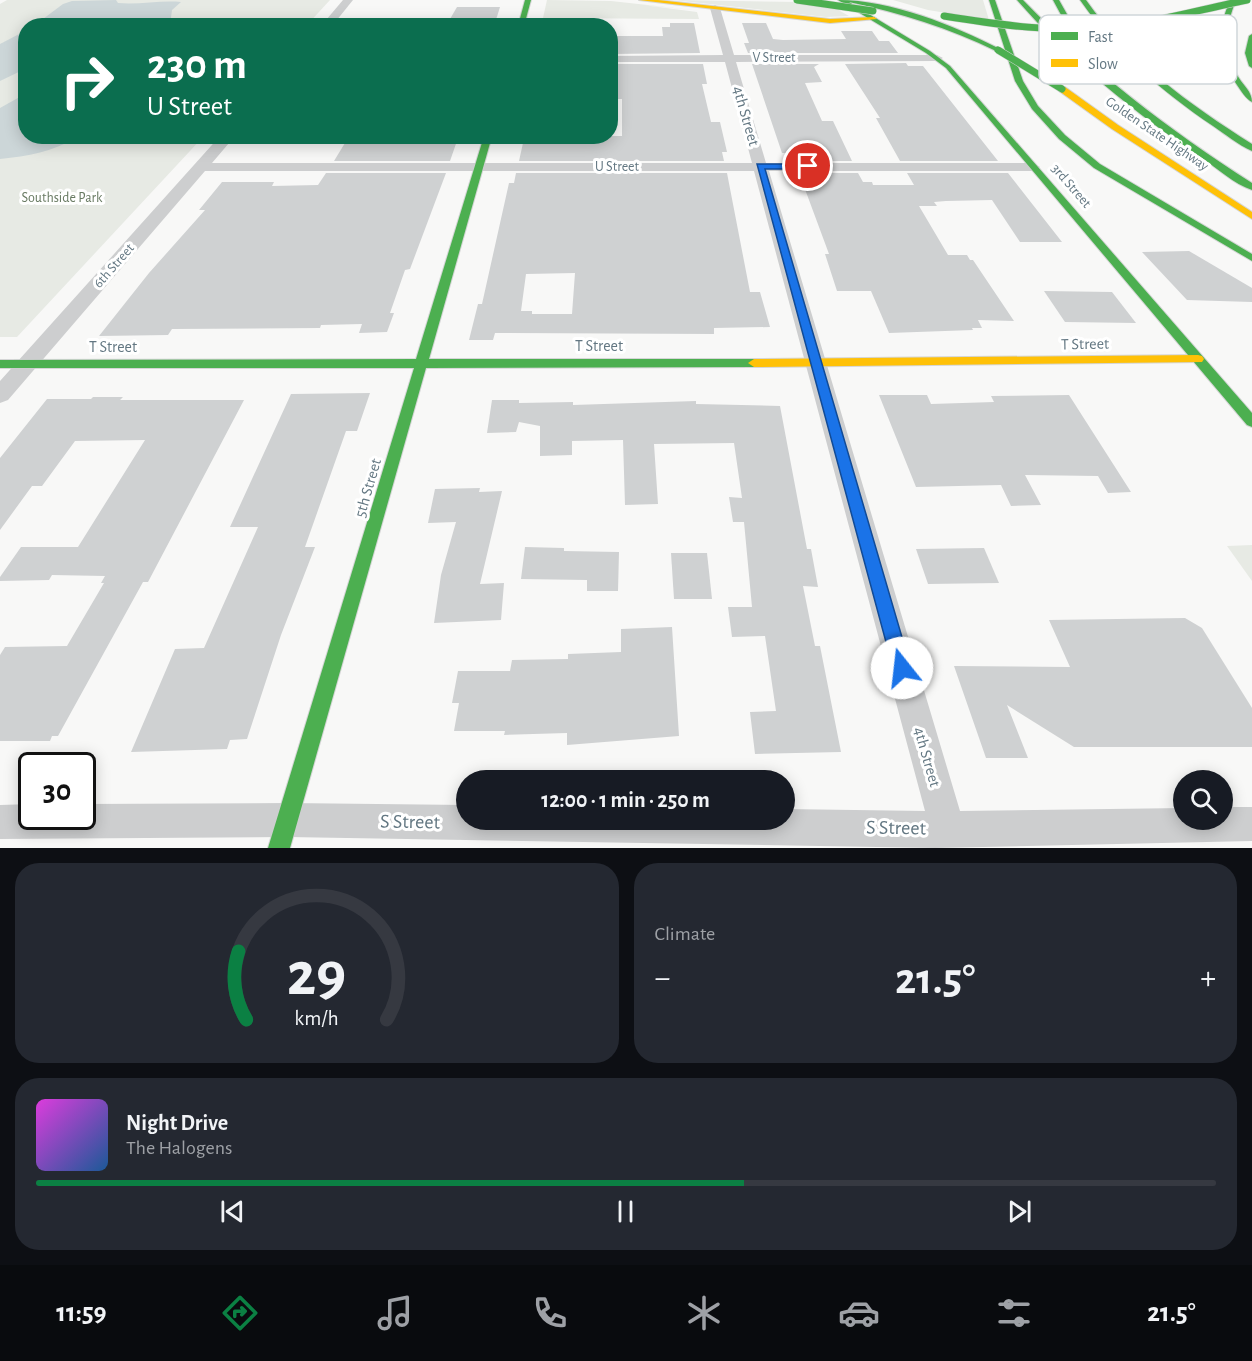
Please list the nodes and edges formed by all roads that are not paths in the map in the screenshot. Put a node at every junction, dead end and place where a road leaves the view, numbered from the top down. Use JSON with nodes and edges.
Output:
{"nodes":[{"id":1,"x":348,"y":0,"type":"edge"},
{"id":2,"x":528,"y":0,"type":"edge"},
{"id":3,"x":642,"y":0,"type":"edge"},
{"id":4,"x":797,"y":0,"type":"edge"},
{"id":5,"x":841,"y":0,"type":"edge"},
{"id":6,"x":846,"y":0,"type":"edge"},
{"id":7,"x":882,"y":0,"type":"edge"},
{"id":8,"x":992,"y":0,"type":"edge"},
{"id":9,"x":1005,"y":0,"type":"edge"},
{"id":10,"x":1020,"y":0,"type":"edge"},
{"id":11,"x":1056,"y":0,"type":"edge"},
{"id":12,"x":1083,"y":0,"type":"edge"},
{"id":13,"x":1096,"y":0,"type":"edge"},
{"id":14,"x":1233,"y":0,"type":"edge"},
{"id":15,"x":1248,"y":0,"type":"edge"},
{"id":16,"x":715,"y":8,"type":"junction"},
{"id":17,"x":1064,"y":15,"type":"edge"},
{"id":18,"x":1093,"y":15,"type":"edge"},
{"id":19,"x":1110,"y":15,"type":"edge"},
{"id":20,"x":1177,"y":15,"type":"edge"},
{"id":21,"x":1228,"y":15,"type":"edge"},
{"id":22,"x":333,"y":18,"type":"edge"},
{"id":23,"x":523,"y":18,"type":"edge"},
{"id":24,"x":874,"y":20,"type":"junction"},
{"id":25,"x":1039,"y":20,"type":"edge"},
{"id":26,"x":1039,"y":26,"type":"edge"},
{"id":27,"x":1252,"y":36,"type":"edge"},
{"id":28,"x":998,"y":50,"type":"junction"},
{"id":29,"x":729,"y":58,"type":"junction"},
{"id":30,"x":937,"y":58,"type":"junction"},
{"id":31,"x":618,"y":59,"type":"edge"},
{"id":32,"x":1252,"y":66,"type":"edge"},
{"id":33,"x":1039,"y":74,"type":"edge"},
{"id":34,"x":1237,"y":83,"type":"edge"},
{"id":35,"x":1055,"y":84,"type":"edge"},
{"id":36,"x":1104,"y":84,"type":"edge"},
{"id":37,"x":1128,"y":84,"type":"edge"},
{"id":38,"x":1162,"y":84,"type":"edge"},
{"id":39,"x":1252,"y":100,"type":"edge"},
{"id":40,"x":1115,"y":127,"type":"junction"},
{"id":41,"x":221,"y":144,"type":"edge"},
{"id":42,"x":486,"y":144,"type":"edge"},
{"id":43,"x":1252,"y":148,"type":"edge"},
{"id":44,"x":760,"y":166,"type":"junction"},
{"id":45,"x":201,"y":167,"type":"junction"},
{"id":46,"x":480,"y":167,"type":"junction"},
{"id":47,"x":1033,"y":167,"type":"junction"},
{"id":48,"x":1252,"y":172,"type":"edge"},
{"id":49,"x":1116,"y":176,"type":"junction"},
{"id":50,"x":1252,"y":187,"type":"edge"},
{"id":51,"x":1252,"y":216,"type":"edge"},
{"id":52,"x":1252,"y":228,"type":"edge"},
{"id":53,"x":1252,"y":258,"type":"edge"},
{"id":54,"x":1198,"y":359,"type":"junction"},
{"id":55,"x":422,"y":362,"type":"junction"},
{"id":56,"x":816,"y":362,"type":"junction"},
{"id":57,"x":28,"y":363,"type":"junction"},
{"id":58,"x":0,"y":364,"type":"edge"},
{"id":59,"x":0,"y":395,"type":"edge"},
{"id":60,"x":1252,"y":422,"type":"edge"},
{"id":61,"x":0,"y":822,"type":"edge"},
{"id":62,"x":1252,"y":824,"type":"edge"},
{"id":63,"x":284,"y":834,"type":"edge"},
{"id":64,"x":950,"y":838,"type":"edge"}],
"edges":[{"from":1,"to":22,"type":"street"},
{"from":2,"to":23,"type":"main road"},
{"from":3,"to":16,"type":"main road"},
{"from":4,"to":28,"type":"main road","bridge":true},
{"from":5,"to":24,"type":"main road","name":"3rd Street"},
{"from":6,"to":28,"type":"main road","name":"Golden State Highway"},
{"from":7,"to":26,"type":"main road","bridge":true},
{"from":8,"to":49,"type":"main road"},
{"from":9,"to":49,"type":"main road"},
{"from":10,"to":25,"type":"main road"},
{"from":11,"to":17,"type":"main road"},
{"from":12,"to":18,"type":"main road"},
{"from":13,"to":19,"type":"main road"},
{"from":14,"to":21,"type":"main road"},
{"from":15,"to":20,"type":"main road","bridge":true},
{"from":16,"to":24,"type":"main road"},
{"from":16,"to":29,"type":"street","name":"4th Street"},
{"from":24,"to":30,"type":"main road","name":"3rd Street"},
{"from":27,"to":32,"type":"main road"},
{"from":28,"to":33,"type":"main road","name":"Golden State Highway","bridge":true},
{"from":29,"to":30,"type":"street","name":"V Street"},
{"from":29,"to":31,"type":"street","name":"V Street"},
{"from":29,"to":44,"type":"street","name":"4th Street"},
{"from":30,"to":47,"type":"main road","name":"3rd Street"},
{"from":34,"to":39,"type":"main road"},
{"from":35,"to":40,"type":"main road","name":"Golden State Highway","bridge":true},
{"from":36,"to":50,"type":"main road"},
{"from":37,"to":48,"type":"main road"},
{"from":38,"to":43,"type":"main road"},
{"from":40,"to":51,"type":"main road","name":"Golden State Highway"},
{"from":40,"to":52,"type":"main road"},
{"from":41,"to":45,"type":"street","name":"6th Street"},
{"from":42,"to":46,"type":"main road","name":"5th Street"},
{"from":44,"to":46,"type":"street","name":"U Street"},
{"from":44,"to":47,"type":"street","name":"U Street"},
{"from":44,"to":56,"type":"street","name":"4th Street"},
{"from":45,"to":46,"type":"street","name":"U Street"},
{"from":45,"to":57,"type":"street","name":"6th Street"},
{"from":46,"to":55,"type":"main road","name":"5th Street"},
{"from":47,"to":54,"type":"main road","name":"3rd Street"},
{"from":49,"to":53,"type":"main road"},
{"from":54,"to":56,"type":"main road","name":"T Street"},
{"from":54,"to":60,"type":"main road","name":"3rd Street"},
{"from":55,"to":56,"type":"main road","name":"T Street"},
{"from":55,"to":57,"type":"main road","name":"T Street"},
{"from":55,"to":63,"type":"main road","name":"5th Street"},
{"from":56,"to":64,"type":"street","name":"4th Street"},
{"from":57,"to":58,"type":"main road","name":"T Street"},
{"from":57,"to":59,"type":"street","name":"6th Street"},
{"from":61,"to":63,"type":"street","name":"S Street"},
{"from":62,"to":64,"type":"street","name":"S Street"},
{"from":63,"to":64,"type":"street","name":"S Street"}]}
